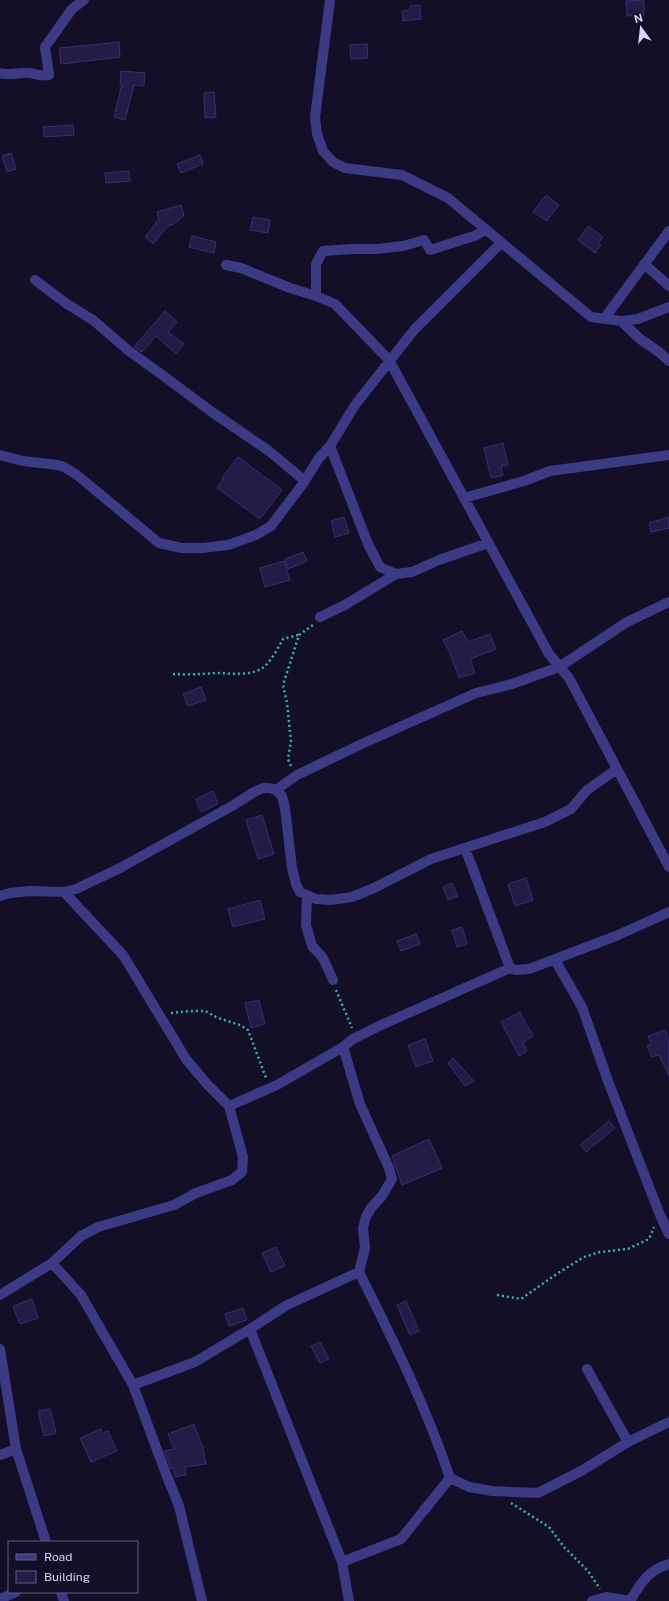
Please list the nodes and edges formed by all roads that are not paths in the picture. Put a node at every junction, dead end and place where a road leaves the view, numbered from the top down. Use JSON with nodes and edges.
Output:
{"nodes":[{"id":1,"x":84,"y":0,"type":"edge"},
{"id":2,"x":330,"y":0,"type":"edge"},
{"id":3,"x":0,"y":73,"type":"edge"},
{"id":4,"x":486,"y":230,"type":"junction"},
{"id":5,"x":669,"y":231,"type":"edge"},
{"id":6,"x":501,"y":243,"type":"junction"},
{"id":7,"x":644,"y":264,"type":"junction"},
{"id":8,"x":226,"y":265,"type":"dead end"},
{"id":9,"x":35,"y":280,"type":"dead end"},
{"id":10,"x":669,"y":286,"type":"edge"},
{"id":11,"x":316,"y":296,"type":"junction"},
{"id":12,"x":669,"y":307,"type":"edge"},
{"id":13,"x":604,"y":319,"type":"junction"},
{"id":14,"x":621,"y":321,"type":"junction"},
{"id":15,"x":389,"y":360,"type":"junction"},
{"id":16,"x":669,"y":361,"type":"edge"},
{"id":17,"x":330,"y":446,"type":"junction"},
{"id":18,"x":669,"y":455,"type":"edge"},
{"id":19,"x":0,"y":456,"type":"edge"},
{"id":20,"x":305,"y":481,"type":"junction"},
{"id":21,"x":464,"y":498,"type":"junction"},
{"id":22,"x":488,"y":543,"type":"junction"},
{"id":23,"x":396,"y":574,"type":"junction"},
{"id":24,"x":669,"y":602,"type":"edge"},
{"id":25,"x":320,"y":617,"type":"road end"},
{"id":26,"x":559,"y":667,"type":"junction"},
{"id":27,"x":617,"y":770,"type":"junction"},
{"id":28,"x":276,"y":790,"type":"junction"},
{"id":29,"x":465,"y":848,"type":"junction"},
{"id":30,"x":669,"y":867,"type":"edge"},
{"id":31,"x":64,"y":892,"type":"junction"},
{"id":32,"x":0,"y":896,"type":"edge"},
{"id":33,"x":307,"y":896,"type":"junction"},
{"id":34,"x":669,"y":912,"type":"edge"},
{"id":35,"x":555,"y":960,"type":"junction"},
{"id":36,"x":510,"y":968,"type":"junction"},
{"id":37,"x":332,"y":980,"type":"road end"},
{"id":38,"x":343,"y":1047,"type":"junction"},
{"id":39,"x":229,"y":1106,"type":"junction"},
{"id":40,"x":665,"y":1213,"type":"edge"},
{"id":41,"x":669,"y":1234,"type":"edge"},
{"id":42,"x":52,"y":1263,"type":"junction"},
{"id":43,"x":359,"y":1272,"type":"junction"},
{"id":44,"x":0,"y":1295,"type":"edge"},
{"id":45,"x":250,"y":1329,"type":"junction"},
{"id":46,"x":0,"y":1349,"type":"edge"},
{"id":47,"x":587,"y":1369,"type":"dead end"},
{"id":48,"x":133,"y":1385,"type":"junction"},
{"id":49,"x":669,"y":1422,"type":"edge"},
{"id":50,"x":628,"y":1442,"type":"junction"},
{"id":51,"x":16,"y":1449,"type":"junction"},
{"id":52,"x":0,"y":1455,"type":"edge"},
{"id":53,"x":450,"y":1478,"type":"junction"},
{"id":54,"x":46,"y":1541,"type":"edge"},
{"id":55,"x":342,"y":1562,"type":"junction"},
{"id":56,"x":669,"y":1564,"type":"edge"},
{"id":57,"x":14,"y":1593,"type":"edge"},
{"id":58,"x":0,"y":1599,"type":"edge"},
{"id":59,"x":202,"y":1601,"type":"edge"},
{"id":60,"x":349,"y":1601,"type":"edge"},
{"id":61,"x":592,"y":1601,"type":"edge"},
{"id":62,"x":630,"y":1601,"type":"edge"}],
"edges":[{"from":1,"to":3,"type":"street"},
{"from":2,"to":4,"type":"street"},
{"from":4,"to":6,"type":"street"},
{"from":4,"to":11,"type":"street"},
{"from":5,"to":7,"type":"street"},
{"from":6,"to":13,"type":"street"},
{"from":6,"to":15,"type":"street"},
{"from":7,"to":10,"type":"street"},
{"from":7,"to":13,"type":"street"},
{"from":8,"to":11,"type":"street"},
{"from":9,"to":20,"type":"street"},
{"from":11,"to":15,"type":"street"},
{"from":12,"to":14,"type":"street"},
{"from":13,"to":14,"type":"street"},
{"from":14,"to":16,"type":"street"},
{"from":15,"to":17,"type":"street"},
{"from":15,"to":21,"type":"street"},
{"from":17,"to":20,"type":"street"},
{"from":17,"to":23,"type":"street"},
{"from":18,"to":21,"type":"street"},
{"from":19,"to":20,"type":"street"},
{"from":21,"to":22,"type":"street"},
{"from":22,"to":23,"type":"street"},
{"from":22,"to":26,"type":"street"},
{"from":23,"to":25,"type":"street"},
{"from":24,"to":26,"type":"street"},
{"from":26,"to":27,"type":"street"},
{"from":26,"to":28,"type":"street"},
{"from":27,"to":29,"type":"street"},
{"from":27,"to":30,"type":"street"},
{"from":28,"to":31,"type":"street"},
{"from":28,"to":33,"type":"street"},
{"from":29,"to":33,"type":"street"},
{"from":29,"to":36,"type":"street"},
{"from":31,"to":32,"type":"street"},
{"from":31,"to":39,"type":"street"},
{"from":33,"to":37,"type":"street"},
{"from":34,"to":35,"type":"street"},
{"from":35,"to":36,"type":"street"},
{"from":35,"to":40,"type":"street"},
{"from":36,"to":38,"type":"street"},
{"from":38,"to":39,"type":"street"},
{"from":38,"to":43,"type":"street"},
{"from":39,"to":42,"type":"street"},
{"from":40,"to":41,"type":"street"},
{"from":42,"to":44,"type":"street"},
{"from":42,"to":48,"type":"street"},
{"from":43,"to":45,"type":"street"},
{"from":43,"to":53,"type":"street"},
{"from":45,"to":48,"type":"street"},
{"from":45,"to":55,"type":"street"},
{"from":46,"to":51,"type":"street"},
{"from":47,"to":50,"type":"street"},
{"from":48,"to":59,"type":"street"},
{"from":49,"to":50,"type":"street"},
{"from":50,"to":53,"type":"street"},
{"from":51,"to":52,"type":"street"},
{"from":51,"to":54,"type":"street"},
{"from":53,"to":55,"type":"street"},
{"from":55,"to":60,"type":"street"},
{"from":56,"to":62,"type":"street"},
{"from":57,"to":58,"type":"street"},
{"from":61,"to":62,"type":"street"}]}
